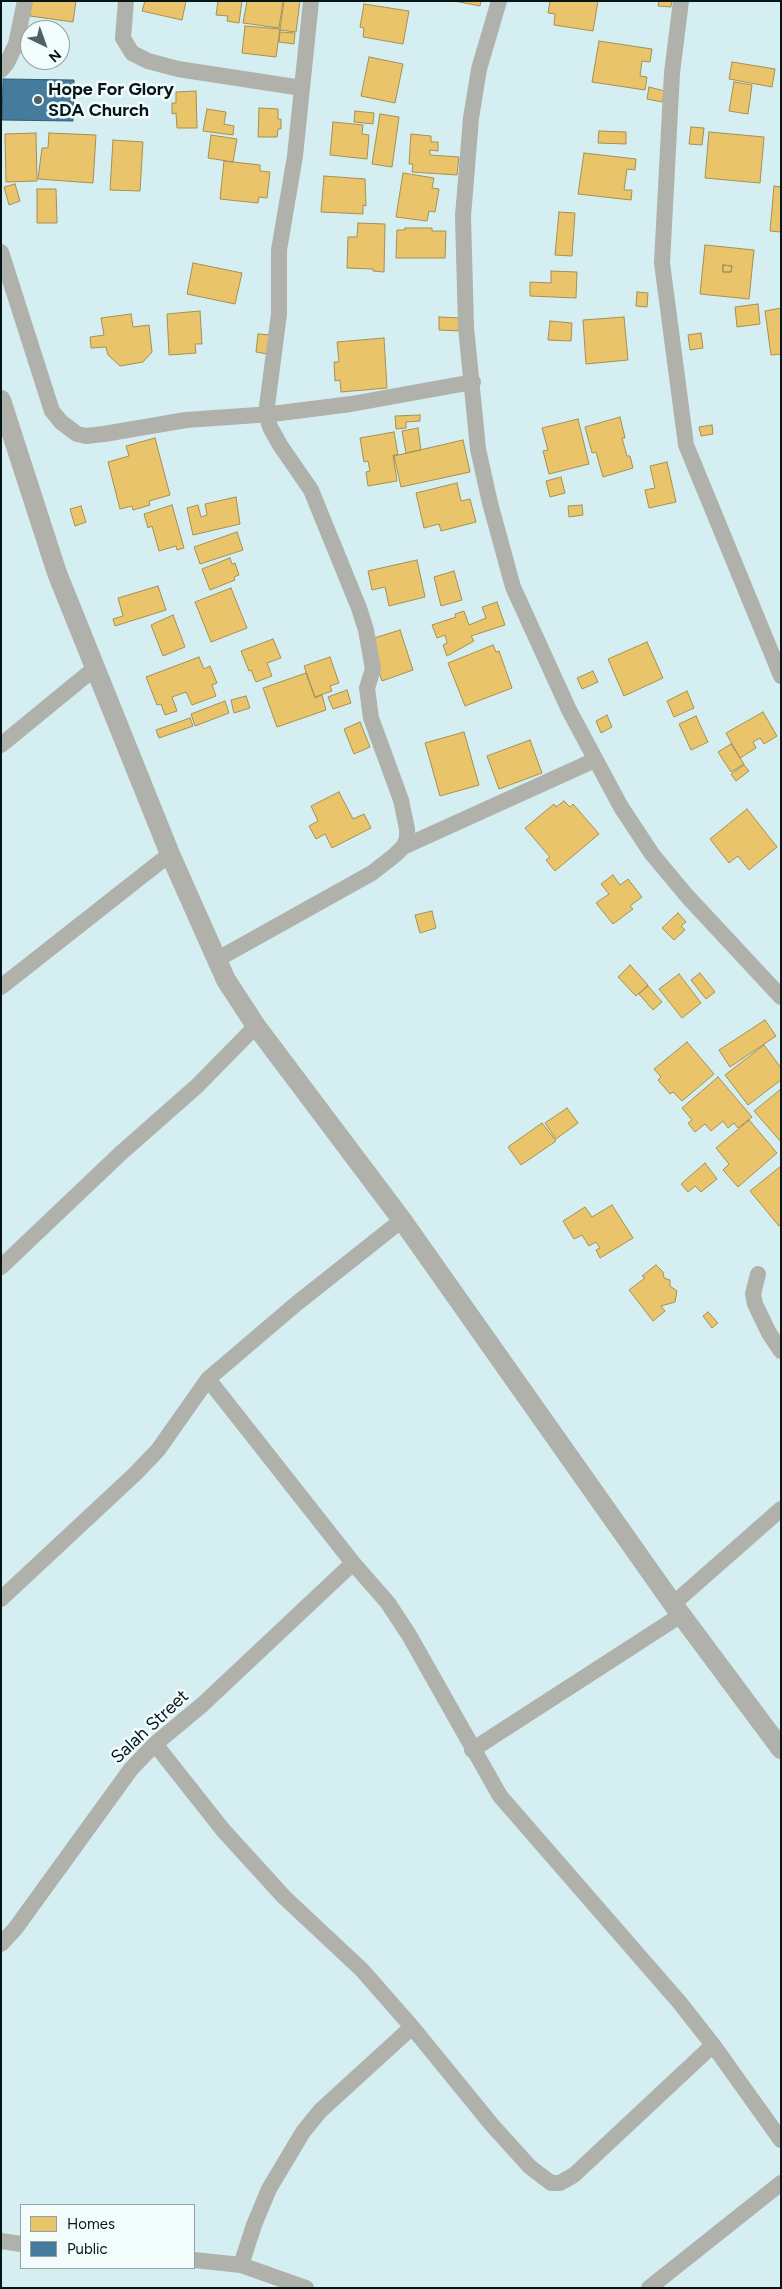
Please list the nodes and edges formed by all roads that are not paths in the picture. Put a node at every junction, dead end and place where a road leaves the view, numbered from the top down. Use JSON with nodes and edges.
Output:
{"nodes":[{"id":1,"x":25,"y":1,"type":"edge"},
{"id":2,"x":126,"y":1,"type":"edge"},
{"id":3,"x":310,"y":1,"type":"edge"},
{"id":4,"x":500,"y":1,"type":"edge"},
{"id":5,"x":681,"y":1,"type":"edge"},
{"id":6,"x":1,"y":70,"type":"edge"},
{"id":7,"x":302,"y":88,"type":"junction"},
{"id":8,"x":1,"y":252,"type":"edge"},
{"id":9,"x":473,"y":382,"type":"junction"},
{"id":10,"x":1,"y":400,"type":"edge"},
{"id":11,"x":266,"y":414,"type":"junction"},
{"id":12,"x":95,"y":668,"type":"junction"},
{"id":13,"x":781,"y":676,"type":"edge"},
{"id":14,"x":1,"y":745,"type":"edge"},
{"id":15,"x":595,"y":760,"type":"junction"},
{"id":16,"x":403,"y":847,"type":"junction"},
{"id":17,"x":170,"y":854,"type":"junction"},
{"id":18,"x":216,"y":960,"type":"junction"},
{"id":19,"x":1,"y":987,"type":"edge"},
{"id":20,"x":781,"y":997,"type":"edge"},
{"id":21,"x":256,"y":1026,"type":"junction"},
{"id":22,"x":402,"y":1220,"type":"junction"},
{"id":23,"x":1,"y":1267,"type":"edge"},
{"id":24,"x":758,"y":1274,"type":"dead end"},
{"id":25,"x":781,"y":1351,"type":"edge"},
{"id":26,"x":208,"y":1378,"type":"junction"},
{"id":27,"x":781,"y":1509,"type":"edge"},
{"id":28,"x":353,"y":1562,"type":"junction"},
{"id":29,"x":1,"y":1600,"type":"edge"},
{"id":30,"x":677,"y":1610,"type":"junction"},
{"id":31,"x":156,"y":1744,"type":"junction"},
{"id":32,"x":781,"y":1749,"type":"edge"},
{"id":33,"x":472,"y":1750,"type":"junction"},
{"id":34,"x":1,"y":1944,"type":"edge"},
{"id":35,"x":412,"y":2027,"type":"junction"},
{"id":36,"x":713,"y":2045,"type":"junction"},
{"id":37,"x":781,"y":2140,"type":"edge"},
{"id":38,"x":781,"y":2183,"type":"edge"},
{"id":39,"x":1,"y":2241,"type":"edge"},
{"id":40,"x":20,"y":2244,"type":"edge"},
{"id":41,"x":195,"y":2260,"type":"edge"},
{"id":42,"x":241,"y":2265,"type":"junction"},
{"id":43,"x":306,"y":2288,"type":"edge"},
{"id":44,"x":649,"y":2288,"type":"edge"}],
"edges":[{"from":1,"to":6,"type":"street"},
{"from":2,"to":7,"type":"street"},
{"from":3,"to":7,"type":"street"},
{"from":4,"to":9,"type":"street"},
{"from":5,"to":13,"type":"street"},
{"from":7,"to":11,"type":"street"},
{"from":8,"to":11,"type":"street"},
{"from":9,"to":11,"type":"street"},
{"from":9,"to":15,"type":"street"},
{"from":10,"to":12,"type":"street"},
{"from":11,"to":16,"type":"street"},
{"from":12,"to":14,"type":"street"},
{"from":12,"to":17,"type":"street"},
{"from":15,"to":16,"type":"street"},
{"from":15,"to":20,"type":"street"},
{"from":16,"to":18,"type":"street"},
{"from":17,"to":18,"type":"street"},
{"from":17,"to":19,"type":"street"},
{"from":18,"to":21,"type":"street"},
{"from":21,"to":22,"type":"street"},
{"from":21,"to":23,"type":"street"},
{"from":22,"to":26,"type":"street"},
{"from":22,"to":30,"type":"street"},
{"from":24,"to":25,"type":"street"},
{"from":26,"to":28,"type":"street"},
{"from":26,"to":29,"type":"street"},
{"from":27,"to":30,"type":"street"},
{"from":28,"to":31,"type":"street","name":"Salah Street"},
{"from":28,"to":33,"type":"street"},
{"from":30,"to":32,"type":"street"},
{"from":30,"to":33,"type":"street"},
{"from":31,"to":34,"type":"street","name":"Salah Street"},
{"from":31,"to":35,"type":"street"},
{"from":33,"to":36,"type":"street"},
{"from":35,"to":36,"type":"street"},
{"from":35,"to":42,"type":"street"},
{"from":36,"to":37,"type":"street"},
{"from":38,"to":44,"type":"street"},
{"from":39,"to":40,"type":"street"},
{"from":41,"to":42,"type":"street"},
{"from":42,"to":43,"type":"street"}]}
